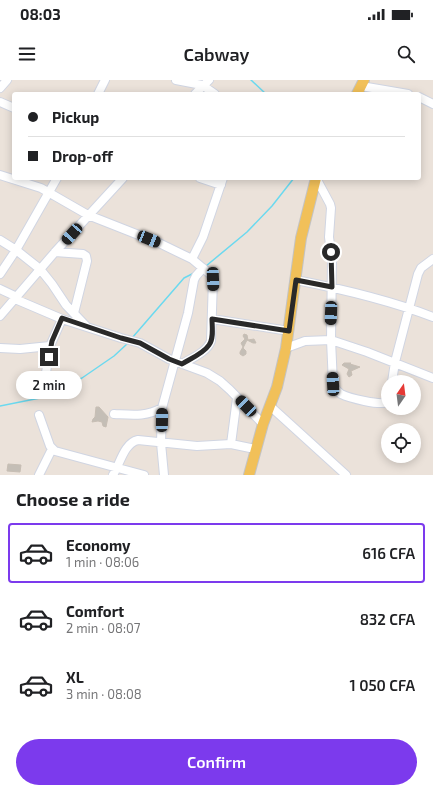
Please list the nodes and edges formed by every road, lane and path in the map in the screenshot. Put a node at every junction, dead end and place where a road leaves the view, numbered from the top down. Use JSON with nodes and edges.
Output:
{"nodes":[{"id":1,"x":7,"y":80,"type":"edge"},
{"id":2,"x":105,"y":80,"type":"edge"},
{"id":3,"x":176,"y":80,"type":"edge"},
{"id":4,"x":205,"y":83,"type":"edge"},
{"id":5,"x":361,"y":87,"type":"edge"},
{"id":6,"x":0,"y":88,"type":"edge"},
{"id":7,"x":99,"y":92,"type":"edge"},
{"id":8,"x":197,"y":92,"type":"edge"},
{"id":9,"x":213,"y":92,"type":"edge"},
{"id":10,"x":395,"y":92,"type":"edge"},
{"id":11,"x":421,"y":98,"type":"edge"},
{"id":12,"x":0,"y":102,"type":"edge"},
{"id":13,"x":433,"y":104,"type":"edge"},
{"id":14,"x":12,"y":107,"type":"edge"},
{"id":15,"x":0,"y":175,"type":"edge"},
{"id":16,"x":12,"y":179,"type":"edge"},
{"id":17,"x":16,"y":180,"type":"edge"},
{"id":18,"x":57,"y":180,"type":"edge"},
{"id":19,"x":121,"y":180,"type":"edge"},
{"id":20,"x":211,"y":180,"type":"edge"},
{"id":21,"x":316,"y":180,"type":"edge"},
{"id":22,"x":317,"y":180,"type":"edge"},
{"id":23,"x":222,"y":182,"type":"edge"},
{"id":24,"x":49,"y":192,"type":"junction"},
{"id":25,"x":88,"y":215,"type":"junction"},
{"id":26,"x":0,"y":240,"type":"edge"},
{"id":27,"x":16,"y":250,"type":"junction"},
{"id":28,"x":55,"y":252,"type":"junction"},
{"id":29,"x":192,"y":259,"type":"junction"},
{"id":30,"x":433,"y":259,"type":"edge"},
{"id":31,"x":424,"y":266,"type":"junction"},
{"id":32,"x":203,"y":268,"type":"junction"},
{"id":33,"x":433,"y":268,"type":"edge"},
{"id":34,"x":40,"y":269,"type":"junction"},
{"id":35,"x":0,"y":274,"type":"edge"},
{"id":36,"x":296,"y":280,"type":"junction"},
{"id":37,"x":332,"y":287,"type":"junction"},
{"id":38,"x":0,"y":289,"type":"edge"},
{"id":39,"x":16,"y":298,"type":"junction"},
{"id":40,"x":408,"y":308,"type":"junction"},
{"id":41,"x":74,"y":313,"type":"junction"},
{"id":42,"x":0,"y":316,"type":"edge"},
{"id":43,"x":433,"y":317,"type":"edge"},
{"id":44,"x":62,"y":318,"type":"junction"},
{"id":45,"x":212,"y":319,"type":"junction"},
{"id":46,"x":88,"y":328,"type":"junction"},
{"id":47,"x":289,"y":331,"type":"junction"},
{"id":48,"x":331,"y":340,"type":"junction"},
{"id":49,"x":50,"y":346,"type":"junction"},
{"id":50,"x":0,"y":348,"type":"edge"},
{"id":51,"x":286,"y":348,"type":"junction"},
{"id":52,"x":178,"y":362,"type":"junction"},
{"id":53,"x":395,"y":362,"type":"junction"},
{"id":54,"x":393,"y":375,"type":"edge"},
{"id":55,"x":433,"y":378,"type":"edge"},
{"id":56,"x":44,"y":386,"type":"dead end"},
{"id":57,"x":237,"y":398,"type":"junction"},
{"id":58,"x":381,"y":404,"type":"edge"},
{"id":59,"x":270,"y":406,"type":"junction"},
{"id":60,"x":162,"y":408,"type":"junction"},
{"id":61,"x":114,"y":414,"type":"dead end"},
{"id":62,"x":40,"y":415,"type":"dead end"},
{"id":63,"x":263,"y":424,"type":"junction"},
{"id":64,"x":161,"y":443,"type":"junction"},
{"id":65,"x":231,"y":444,"type":"junction"},
{"id":66,"x":52,"y":449,"type":"junction"},
{"id":67,"x":255,"y":450,"type":"junction"},
{"id":68,"x":118,"y":467,"type":"junction"},
{"id":69,"x":39,"y":475,"type":"edge"},
{"id":70,"x":113,"y":475,"type":"edge"},
{"id":71,"x":144,"y":475,"type":"edge"},
{"id":72,"x":164,"y":475,"type":"edge"},
{"id":73,"x":249,"y":475,"type":"edge"},
{"id":74,"x":346,"y":475,"type":"edge"}],
"edges":[{"from":1,"to":6,"type":"street"},
{"from":2,"to":7,"type":"street"},
{"from":3,"to":4,"type":"street"},
{"from":4,"to":8,"type":"street"},
{"from":4,"to":9,"type":"street"},
{"from":5,"to":10,"type":"street"},
{"from":11,"to":13,"type":"street"},
{"from":12,"to":14,"type":"street"},
{"from":15,"to":16,"type":"street"},
{"from":17,"to":24,"type":"street"},
{"from":18,"to":24,"type":"street"},
{"from":19,"to":25,"type":"street"},
{"from":20,"to":23,"type":"street"},
{"from":21,"to":36,"type":"main road"},
{"from":22,"to":37,"type":"street"},
{"from":23,"to":29,"type":"street"},
{"from":24,"to":25,"type":"street"},
{"from":24,"to":27,"type":"street"},
{"from":25,"to":28,"type":"street"},
{"from":25,"to":29,"type":"street"},
{"from":26,"to":27,"type":"street"},
{"from":27,"to":34,"type":"street"},
{"from":27,"to":35,"type":"street"},
{"from":28,"to":34,"type":"street"},
{"from":28,"to":41,"type":"street"},
{"from":29,"to":32,"type":"street"},
{"from":30,"to":31,"type":"street"},
{"from":31,"to":33,"type":"street"},
{"from":31,"to":40,"type":"street"},
{"from":32,"to":45,"type":"street"},
{"from":32,"to":52,"type":"street"},
{"from":34,"to":39,"type":"street"},
{"from":34,"to":41,"type":"street"},
{"from":36,"to":37,"type":"street"},
{"from":36,"to":47,"type":"main road"},
{"from":37,"to":40,"type":"street"},
{"from":37,"to":48,"type":"street"},
{"from":38,"to":39,"type":"street"},
{"from":39,"to":42,"type":"street"},
{"from":39,"to":44,"type":"street"},
{"from":40,"to":43,"type":"street"},
{"from":40,"to":53,"type":"street"},
{"from":41,"to":46,"type":"street"},
{"from":44,"to":46,"type":"street"},
{"from":44,"to":49,"type":"street"},
{"from":45,"to":47,"type":"street"},
{"from":45,"to":52,"type":"street"},
{"from":46,"to":52,"type":"street"},
{"from":47,"to":51,"type":"main road"},
{"from":48,"to":51,"type":"street"},
{"from":48,"to":53,"type":"street"},
{"from":48,"to":58,"type":"street"},
{"from":49,"to":50,"type":"street"},
{"from":49,"to":56,"type":"street"},
{"from":51,"to":59,"type":"main road"},
{"from":52,"to":57,"type":"street"},
{"from":52,"to":60,"type":"street"},
{"from":53,"to":54,"type":"street"},
{"from":53,"to":55,"type":"street"},
{"from":57,"to":63,"type":"street"},
{"from":57,"to":65,"type":"street"},
{"from":59,"to":63,"type":"main road"},
{"from":59,"to":74,"type":"street"},
{"from":60,"to":61,"type":"street"},
{"from":60,"to":64,"type":"street"},
{"from":62,"to":66,"type":"street"},
{"from":63,"to":67,"type":"main road"},
{"from":64,"to":65,"type":"street"},
{"from":64,"to":68,"type":"street"},
{"from":64,"to":72,"type":"street"},
{"from":65,"to":67,"type":"street"},
{"from":66,"to":68,"type":"street"},
{"from":66,"to":69,"type":"street"},
{"from":67,"to":73,"type":"main road"},
{"from":68,"to":70,"type":"street"},
{"from":68,"to":71,"type":"street"}]}
